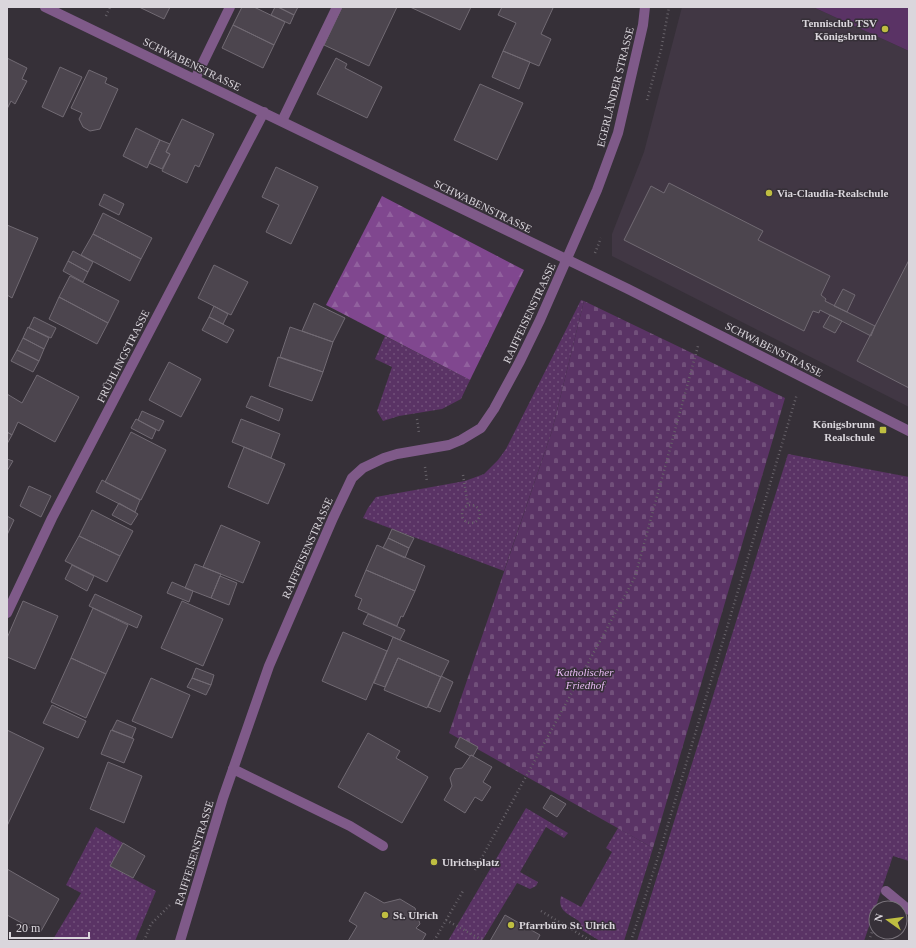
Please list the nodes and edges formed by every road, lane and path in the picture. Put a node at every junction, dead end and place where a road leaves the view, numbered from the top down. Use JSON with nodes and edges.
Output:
{"nodes":[{"id":1,"x":44,"y":7,"type":"edge"},
{"id":2,"x":230,"y":7,"type":"edge"},
{"id":3,"x":337,"y":7,"type":"edge"},
{"id":4,"x":645,"y":7,"type":"edge"},
{"id":5,"x":195,"y":79,"type":"junction"},
{"id":6,"x":264,"y":112,"type":"junction"},
{"id":7,"x":282,"y":121,"type":"junction"},
{"id":8,"x":567,"y":260,"type":"junction"},
{"id":9,"x":699,"y":341,"type":"dead end"},
{"id":10,"x":802,"y":377,"type":"junction"},
{"id":11,"x":909,"y":431,"type":"edge"},
{"id":12,"x":463,"y":475,"type":"dead end"},
{"id":13,"x":468,"y":505,"type":"junction"},
{"id":14,"x":7,"y":612,"type":"edge"},
{"id":15,"x":233,"y":769,"type":"junction"},
{"id":16,"x":383,"y":846,"type":"dead end"},
{"id":17,"x":475,"y":870,"type":"dead end"},
{"id":18,"x":463,"y":891,"type":"dead end"},
{"id":19,"x":886,"y":891,"type":"dead end"},
{"id":20,"x":909,"y":910,"type":"edge"},
{"id":21,"x":541,"y":911,"type":"dead end"},
{"id":22,"x":446,"y":920,"type":"junction"},
{"id":23,"x":150,"y":924,"type":"dead end"},
{"id":24,"x":144,"y":941,"type":"edge"},
{"id":25,"x":180,"y":941,"type":"edge"},
{"id":26,"x":434,"y":941,"type":"edge"},
{"id":27,"x":484,"y":941,"type":"edge"},
{"id":28,"x":591,"y":941,"type":"edge"},
{"id":29,"x":631,"y":941,"type":"edge"}],
"edges":[{"from":1,"to":5,"type":"street","name":"SCHWABENSTRASSE"},
{"from":2,"to":5,"type":"street"},
{"from":3,"to":7,"type":"street"},
{"from":4,"to":8,"type":"street","name":"EGERLÄNDER STRASSE"},
{"from":5,"to":6,"type":"street","name":"SCHWABENSTRASSE"},
{"from":6,"to":7,"type":"street","name":"SCHWABENSTRASSE"},
{"from":6,"to":14,"type":"street","name":"FRÜHLINGSTRASSE"},
{"from":7,"to":8,"type":"street","name":"SCHWABENSTRASSE"},
{"from":8,"to":10,"type":"street","name":"SCHWABENSTRASSE"},
{"from":8,"to":15,"type":"street","name":"RAIFFEISENSTRASSE"},
{"from":9,"to":17,"type":"path"},
{"from":10,"to":11,"type":"street","name":"SCHWABENSTRASSE"},
{"from":10,"to":29,"type":"path"},
{"from":12,"to":13,"type":"path"},
{"from":13,"to":13,"type":"path"},
{"from":15,"to":16,"type":"street"},
{"from":15,"to":25,"type":"street","name":"RAIFFEISENSTRASSE"},
{"from":18,"to":22,"type":"path"},
{"from":19,"to":20,"type":"street"},
{"from":21,"to":28,"type":"path"},
{"from":22,"to":26,"type":"path"},
{"from":22,"to":27,"type":"path"},
{"from":23,"to":24,"type":"path"}]}
